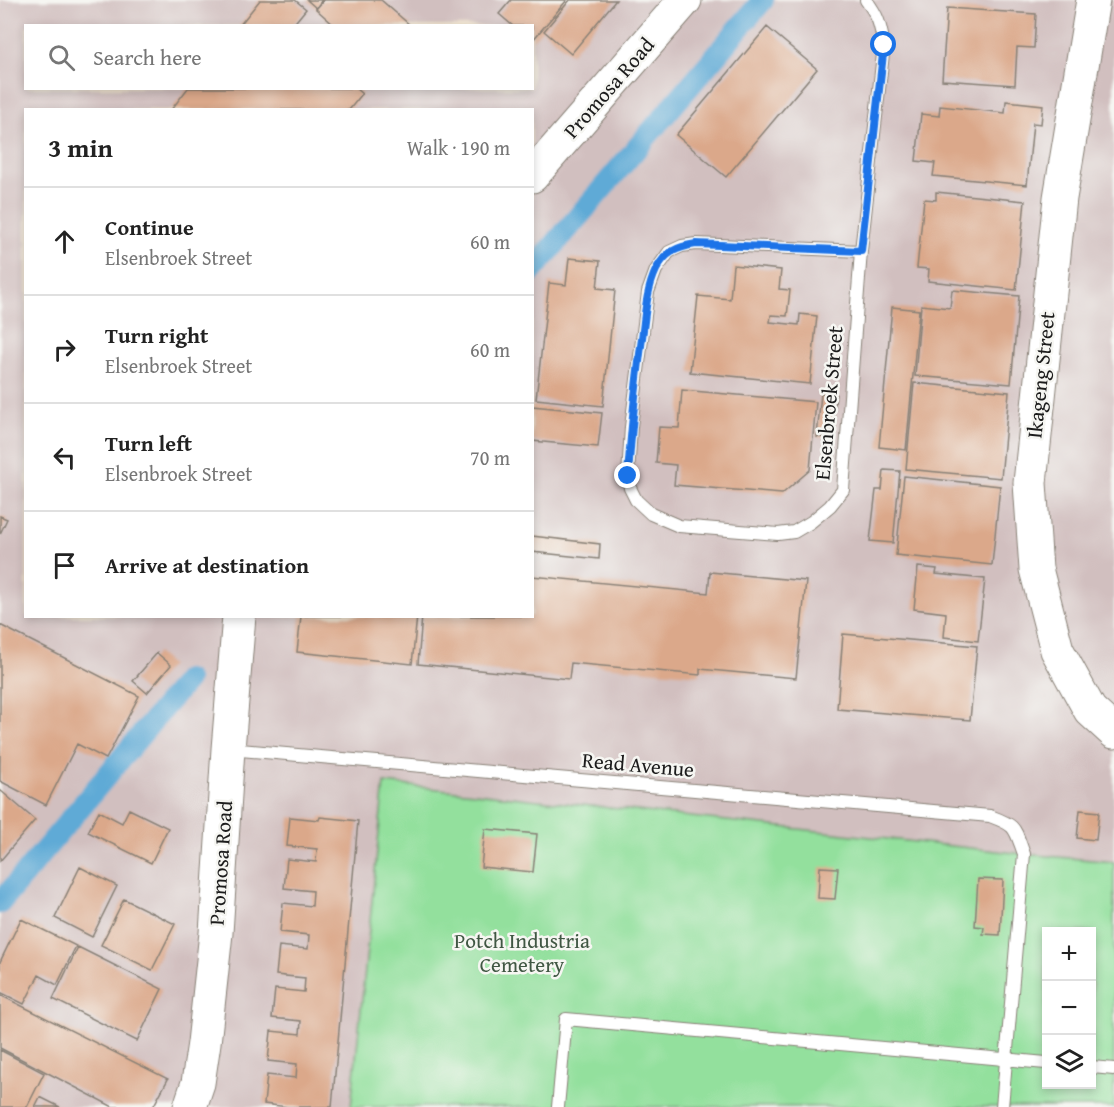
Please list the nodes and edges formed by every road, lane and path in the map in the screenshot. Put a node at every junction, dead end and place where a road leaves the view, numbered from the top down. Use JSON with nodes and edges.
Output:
{"nodes":[{"id":1,"x":686,"y":0,"type":"edge"},
{"id":2,"x":866,"y":0,"type":"edge"},
{"id":3,"x":1093,"y":0,"type":"edge"},
{"id":4,"x":534,"y":174,"type":"edge"},
{"id":5,"x":861,"y":251,"type":"junction"},
{"id":6,"x":239,"y":618,"type":"edge"},
{"id":7,"x":1114,"y":732,"type":"edge"},
{"id":8,"x":228,"y":749,"type":"junction"},
{"id":9,"x":1006,"y":1060,"type":"junction"},
{"id":10,"x":1042,"y":1063,"type":"edge"},
{"id":11,"x":1096,"y":1068,"type":"edge"},
{"id":12,"x":1114,"y":1070,"type":"edge"},
{"id":13,"x":190,"y":1107,"type":"edge"},
{"id":14,"x":558,"y":1107,"type":"edge"},
{"id":15,"x":1002,"y":1107,"type":"edge"}],
"edges":[{"from":1,"to":4,"type":"street","name":"Promosa Road"},
{"from":2,"to":5,"type":"lane","name":"Elsenbroek Street"},
{"from":3,"to":7,"type":"street","name":"Ikageng Street"},
{"from":5,"to":5,"type":"lane","name":"Elsenbroek Street"},
{"from":6,"to":8,"type":"street","name":"Promosa Road"},
{"from":8,"to":9,"type":"lane","name":"Read Avenue"},
{"from":8,"to":13,"type":"street","name":"Promosa Road"},
{"from":9,"to":10,"type":"lane"},
{"from":9,"to":14,"type":"lane"},
{"from":9,"to":15,"type":"lane"},
{"from":11,"to":12,"type":"lane"}]}
